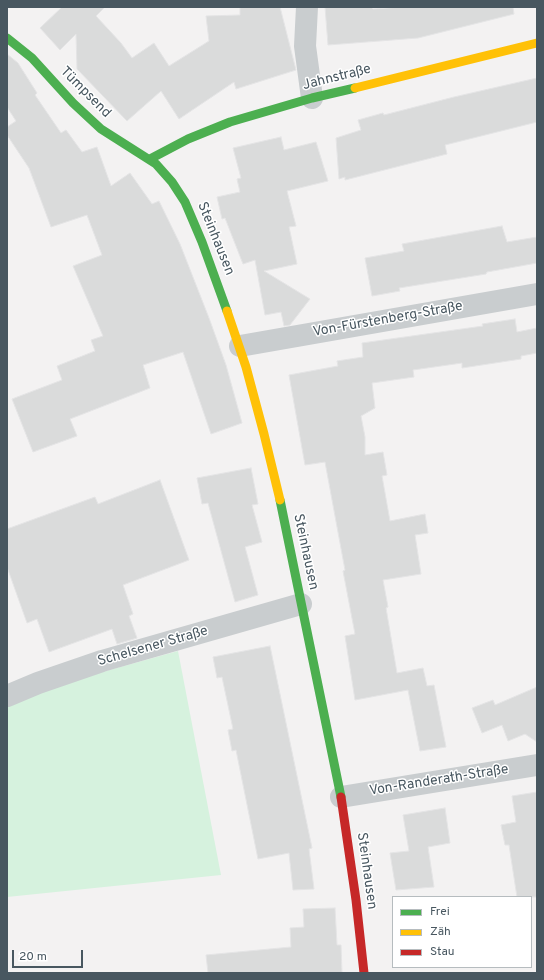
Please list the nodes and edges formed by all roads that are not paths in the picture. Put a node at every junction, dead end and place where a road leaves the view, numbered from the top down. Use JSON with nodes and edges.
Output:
{"nodes":[{"id":1,"x":307,"y":7,"type":"edge"},
{"id":2,"x":7,"y":38,"type":"edge"},
{"id":3,"x":537,"y":43,"type":"edge"},
{"id":4,"x":312,"y":98,"type":"junction"},
{"id":5,"x":150,"y":159,"type":"junction"},
{"id":6,"x":537,"y":294,"type":"edge"},
{"id":7,"x":240,"y":346,"type":"junction"},
{"id":8,"x":301,"y":604,"type":"junction"},
{"id":9,"x":7,"y":696,"type":"edge"},
{"id":10,"x":537,"y":765,"type":"edge"},
{"id":11,"x":341,"y":797,"type":"junction"},
{"id":12,"x":364,"y":973,"type":"edge"}],
"edges":[{"from":1,"to":4,"type":"street"},
{"from":2,"to":5,"type":"street","name":"Tümpsend"},
{"from":3,"to":4,"type":"street","name":"Jahnstraße"},
{"from":4,"to":5,"type":"street","name":"Jahnstraße"},
{"from":5,"to":7,"type":"street","name":"Steinhausen"},
{"from":6,"to":7,"type":"street","name":"Von-Fürstenberg-Straße"},
{"from":7,"to":8,"type":"street","name":"Steinhausen"},
{"from":8,"to":9,"type":"street","name":"Schelsener Straße"},
{"from":8,"to":11,"type":"street","name":"Steinhausen"},
{"from":10,"to":11,"type":"street","name":"Von-Randerath-Straße"},
{"from":11,"to":12,"type":"street","name":"Steinhausen"}]}
